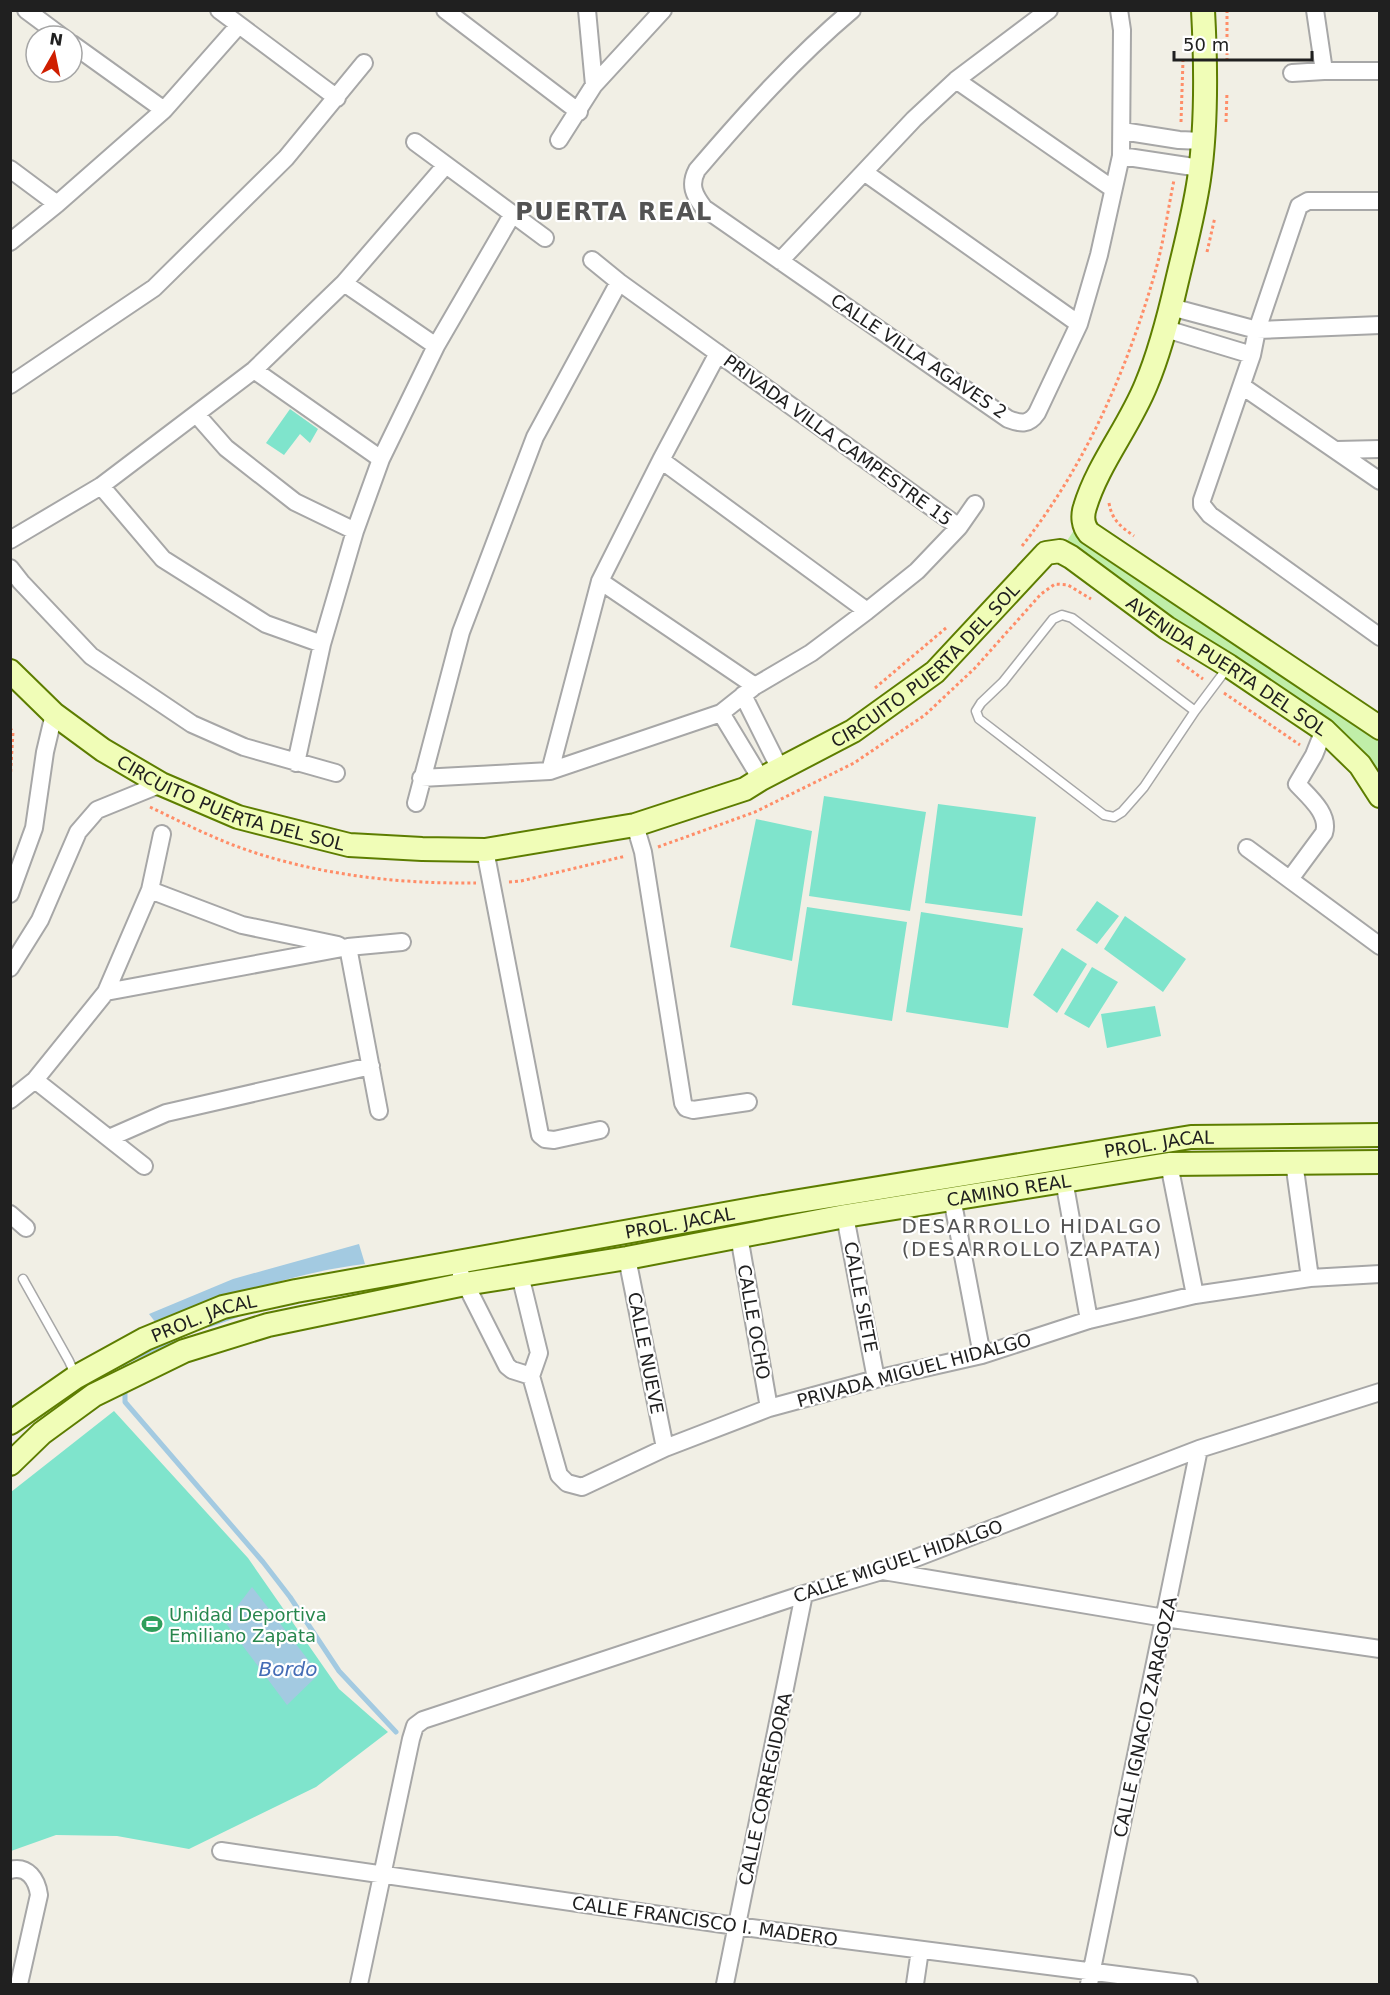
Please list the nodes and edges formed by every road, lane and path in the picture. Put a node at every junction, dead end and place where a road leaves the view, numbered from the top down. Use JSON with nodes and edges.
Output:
{"nodes":[{"id":1,"x":26,"y":10,"type":"edge"},
{"id":2,"x":219,"y":10,"type":"edge"},
{"id":3,"x":587,"y":10,"type":"edge"},
{"id":4,"x":663,"y":10,"type":"edge"},
{"id":5,"x":852,"y":10,"type":"edge"},
{"id":6,"x":1049,"y":10,"type":"edge"},
{"id":7,"x":1119,"y":10,"type":"edge"},
{"id":8,"x":1203,"y":10,"type":"edge"},
{"id":9,"x":1227,"y":10,"type":"edge"},
{"id":10,"x":1315,"y":10,"type":"edge"},
{"id":11,"x":446,"y":11,"type":"edge"},
{"id":12,"x":45,"y":24,"type":"edge"},
{"id":13,"x":239,"y":25,"type":"junction"},
{"id":14,"x":84,"y":53,"type":"edge"},
{"id":15,"x":1183,"y":53,"type":"dead end"},
{"id":16,"x":364,"y":63,"type":"dead end"},
{"id":17,"x":1227,"y":67,"type":"dead end"},
{"id":18,"x":1324,"y":71,"type":"junction"},
{"id":19,"x":1380,"y":71,"type":"edge"},
{"id":20,"x":1292,"y":73,"type":"dead end"},
{"id":21,"x":956,"y":80,"type":"junction"},
{"id":22,"x":594,"y":85,"type":"junction"},
{"id":23,"x":1227,"y":89,"type":"dead end"},
{"id":24,"x":337,"y":98,"type":"junction"},
{"id":25,"x":164,"y":110,"type":"junction"},
{"id":26,"x":579,"y":112,"type":"junction"},
{"id":27,"x":1226,"y":123,"type":"dead end"},
{"id":28,"x":1122,"y":131,"type":"junction"},
{"id":29,"x":559,"y":140,"type":"dead end"},
{"id":30,"x":1179,"y":140,"type":"junction"},
{"id":31,"x":1203,"y":141,"type":"junction"},
{"id":32,"x":415,"y":142,"type":"dead end"},
{"id":33,"x":1120,"y":156,"type":"junction"},
{"id":34,"x":1177,"y":165,"type":"junction"},
{"id":35,"x":445,"y":166,"type":"junction"},
{"id":36,"x":1200,"y":168,"type":"junction"},
{"id":37,"x":10,"y":169,"type":"edge"},
{"id":38,"x":864,"y":172,"type":"junction"},
{"id":39,"x":1113,"y":189,"type":"junction"},
{"id":40,"x":1380,"y":201,"type":"edge"},
{"id":41,"x":57,"y":204,"type":"junction"},
{"id":42,"x":1216,"y":208,"type":"dead end"},
{"id":43,"x":512,"y":215,"type":"junction"},
{"id":44,"x":545,"y":238,"type":"dead end"},
{"id":45,"x":10,"y":242,"type":"edge"},
{"id":46,"x":1205,"y":258,"type":"dead end"},
{"id":47,"x":592,"y":260,"type":"dead end"},
{"id":48,"x":780,"y":261,"type":"junction"},
{"id":49,"x":619,"y":282,"type":"junction"},
{"id":50,"x":344,"y":283,"type":"junction"},
{"id":51,"x":1180,"y":309,"type":"junction"},
{"id":52,"x":1079,"y":324,"type":"junction"},
{"id":53,"x":1380,"y":326,"type":"edge"},
{"id":54,"x":1257,"y":330,"type":"junction"},
{"id":55,"x":1175,"y":332,"type":"junction"},
{"id":56,"x":436,"y":346,"type":"junction"},
{"id":57,"x":718,"y":353,"type":"junction"},
{"id":58,"x":1252,"y":356,"type":"junction"},
{"id":59,"x":254,"y":370,"type":"junction"},
{"id":60,"x":13,"y":380,"type":"edge"},
{"id":61,"x":1242,"y":386,"type":"junction"},
{"id":62,"x":197,"y":415,"type":"junction"},
{"id":63,"x":1380,"y":449,"type":"edge"},
{"id":64,"x":1336,"y":450,"type":"junction"},
{"id":65,"x":381,"y":459,"type":"junction"},
{"id":66,"x":660,"y":460,"type":"junction"},
{"id":67,"x":1380,"y":482,"type":"edge"},
{"id":68,"x":101,"y":486,"type":"junction"},
{"id":69,"x":1110,"y":496,"type":"dead end"},
{"id":70,"x":975,"y":504,"type":"dead end"},
{"id":71,"x":959,"y":527,"type":"junction"},
{"id":72,"x":355,"y":531,"type":"junction"},
{"id":73,"x":1138,"y":539,"type":"dead end"},
{"id":74,"x":10,"y":540,"type":"edge"},
{"id":75,"x":1019,"y":550,"type":"dead end"},
{"id":76,"x":1060,"y":551,"type":"joint"},
{"id":77,"x":10,"y":568,"type":"edge"},
{"id":78,"x":600,"y":581,"type":"junction"},
{"id":79,"x":1187,"y":601,"type":"junction"},
{"id":80,"x":867,"y":611,"type":"junction"},
{"id":81,"x":1167,"y":628,"type":"junction"},
{"id":82,"x":1380,"y":637,"type":"edge"},
{"id":83,"x":322,"y":644,"type":"junction"},
{"id":84,"x":1229,"y":666,"type":"junction"},
{"id":85,"x":10,"y":671,"type":"edge"},
{"id":86,"x":749,"y":691,"type":"junction"},
{"id":87,"x":1195,"y":711,"type":"junction"},
{"id":88,"x":721,"y":713,"type":"junction"},
{"id":89,"x":54,"y":714,"type":"junction"},
{"id":90,"x":10,"y":728,"type":"edge"},
{"id":91,"x":1380,"y":728,"type":"edge"},
{"id":92,"x":1324,"y":730,"type":"junction"},
{"id":93,"x":296,"y":763,"type":"junction"},
{"id":94,"x":766,"y":765,"type":"junction"},
{"id":95,"x":550,"y":771,"type":"junction"},
{"id":96,"x":336,"y":773,"type":"dead end"},
{"id":97,"x":421,"y":778,"type":"junction"},
{"id":98,"x":10,"y":783,"type":"edge"},
{"id":99,"x":161,"y":784,"type":"junction"},
{"id":100,"x":1380,"y":796,"type":"edge"},
{"id":101,"x":416,"y":803,"type":"dead end"},
{"id":102,"x":635,"y":825,"type":"junction"},
{"id":103,"x":162,"y":834,"type":"dead end"},
{"id":104,"x":1247,"y":848,"type":"dead end"},
{"id":105,"x":485,"y":850,"type":"junction"},
{"id":106,"x":1290,"y":879,"type":"junction"},
{"id":107,"x":150,"y":890,"type":"junction"},
{"id":108,"x":10,"y":894,"type":"edge"},
{"id":109,"x":402,"y":942,"type":"dead end"},
{"id":110,"x":1380,"y":946,"type":"edge"},
{"id":111,"x":348,"y":947,"type":"junction"},
{"id":112,"x":10,"y":968,"type":"edge"},
{"id":113,"x":106,"y":992,"type":"junction"},
{"id":114,"x":371,"y":1066,"type":"junction"},
{"id":115,"x":35,"y":1080,"type":"junction"},
{"id":116,"x":10,"y":1100,"type":"edge"},
{"id":117,"x":748,"y":1102,"type":"dead end"},
{"id":118,"x":379,"y":1111,"type":"dead end"},
{"id":119,"x":600,"y":1130,"type":"dead end"},
{"id":120,"x":1380,"y":1135,"type":"edge"},
{"id":121,"x":109,"y":1138,"type":"junction"},
{"id":122,"x":1294,"y":1162,"type":"junction"},
{"id":123,"x":1380,"y":1162,"type":"edge"},
{"id":124,"x":1169,"y":1164,"type":"junction"},
{"id":125,"x":144,"y":1166,"type":"dead end"},
{"id":126,"x":1064,"y":1180,"type":"junction"},
{"id":127,"x":952,"y":1198,"type":"junction"},
{"id":128,"x":10,"y":1214,"type":"edge"},
{"id":129,"x":845,"y":1216,"type":"junction"},
{"id":130,"x":26,"y":1228,"type":"dead end"},
{"id":131,"x":739,"y":1236,"type":"junction"},
{"id":132,"x":627,"y":1258,"type":"junction"},
{"id":133,"x":456,"y":1262,"type":"junction"},
{"id":134,"x":1380,"y":1274,"type":"edge"},
{"id":135,"x":520,"y":1275,"type":"junction"},
{"id":136,"x":1310,"y":1278,"type":"junction"},
{"id":137,"x":23,"y":1279,"type":"dead end"},
{"id":138,"x":465,"y":1284,"type":"junction"},
{"id":139,"x":1195,"y":1295,"type":"junction"},
{"id":140,"x":1089,"y":1320,"type":"junction"},
{"id":141,"x":982,"y":1355,"type":"junction"},
{"id":142,"x":531,"y":1376,"type":"junction"},
{"id":143,"x":76,"y":1377,"type":"junction"},
{"id":144,"x":876,"y":1379,"type":"junction"},
{"id":145,"x":1380,"y":1392,"type":"edge"},
{"id":146,"x":768,"y":1408,"type":"junction"},
{"id":147,"x":10,"y":1423,"type":"edge"},
{"id":148,"x":665,"y":1448,"type":"junction"},
{"id":149,"x":1199,"y":1449,"type":"junction"},
{"id":150,"x":10,"y":1464,"type":"edge"},
{"id":151,"x":882,"y":1571,"type":"junction"},
{"id":152,"x":804,"y":1594,"type":"junction"},
{"id":153,"x":1165,"y":1618,"type":"junction"},
{"id":154,"x":1380,"y":1649,"type":"edge"},
{"id":155,"x":221,"y":1851,"type":"dead end"},
{"id":156,"x":10,"y":1870,"type":"edge"},
{"id":157,"x":382,"y":1874,"type":"junction"},
{"id":158,"x":736,"y":1926,"type":"junction"},
{"id":159,"x":920,"y":1950,"type":"junction"},
{"id":160,"x":1091,"y":1978,"type":"edge"},
{"id":161,"x":19,"y":1984,"type":"edge"},
{"id":162,"x":359,"y":1984,"type":"edge"},
{"id":163,"x":725,"y":1984,"type":"edge"},
{"id":164,"x":915,"y":1984,"type":"edge"},
{"id":165,"x":1189,"y":1984,"type":"edge"}],
"edges":[{"from":1,"to":12,"type":"street"},
{"from":2,"to":13,"type":"street"},
{"from":3,"to":22,"type":"street"},
{"from":4,"to":22,"type":"street"},
{"from":5,"to":48,"type":"street","name":"CALLE VILLA AGAVES 2"},
{"from":6,"to":21,"type":"street"},
{"from":7,"to":28,"type":"street","name":"CALLE VILLA AGAVES 2"},
{"from":8,"to":31,"type":"street"},
{"from":9,"to":17,"type":"path"},
{"from":10,"to":18,"type":"street"},
{"from":11,"to":26,"type":"street"},
{"from":13,"to":24,"type":"street"},
{"from":13,"to":25,"type":"street"},
{"from":14,"to":25,"type":"street"},
{"from":15,"to":30,"type":"path"},
{"from":16,"to":24,"type":"street"},
{"from":18,"to":19,"type":"street"},
{"from":18,"to":20,"type":"street"},
{"from":21,"to":38,"type":"street"},
{"from":21,"to":39,"type":"street"},
{"from":22,"to":26,"type":"street"},
{"from":23,"to":27,"type":"path"},
{"from":24,"to":60,"type":"street"},
{"from":25,"to":41,"type":"street"},
{"from":26,"to":29,"type":"street"},
{"from":28,"to":30,"type":"street"},
{"from":28,"to":33,"type":"street","name":"CALLE VILLA AGAVES 2"},
{"from":30,"to":31,"type":"street"},
{"from":31,"to":36,"type":"street"},
{"from":32,"to":35,"type":"street"},
{"from":33,"to":34,"type":"street"},
{"from":33,"to":39,"type":"street","name":"CALLE VILLA AGAVES 2"},
{"from":34,"to":36,"type":"street"},
{"from":34,"to":75,"type":"path"},
{"from":35,"to":43,"type":"street"},
{"from":35,"to":50,"type":"street"},
{"from":36,"to":51,"type":"street"},
{"from":37,"to":41,"type":"street"},
{"from":38,"to":48,"type":"street"},
{"from":38,"to":52,"type":"street"},
{"from":39,"to":52,"type":"street","name":"CALLE VILLA AGAVES 2"},
{"from":40,"to":54,"type":"street"},
{"from":41,"to":45,"type":"street"},
{"from":42,"to":46,"type":"path"},
{"from":43,"to":44,"type":"street"},
{"from":43,"to":56,"type":"street"},
{"from":47,"to":49,"type":"street","name":"PRIVADA VILLA CAMPESTRE 15"},
{"from":48,"to":52,"type":"street","name":"CALLE VILLA AGAVES 2"},
{"from":49,"to":57,"type":"street","name":"PRIVADA VILLA CAMPESTRE 15"},
{"from":49,"to":97,"type":"street"},
{"from":50,"to":56,"type":"street"},
{"from":50,"to":59,"type":"street"},
{"from":51,"to":54,"type":"street"},
{"from":51,"to":55,"type":"street"},
{"from":53,"to":54,"type":"street"},
{"from":54,"to":58,"type":"street"},
{"from":55,"to":58,"type":"street"},
{"from":55,"to":79,"type":"street","name":"AVENIDA PUERTA DEL SOL"},
{"from":56,"to":65,"type":"street"},
{"from":57,"to":66,"type":"street","name":"PRIVADA VILLA CAMPESTRE 15"},
{"from":57,"to":71,"type":"street","name":"PRIVADA VILLA CAMPESTRE 15"},
{"from":58,"to":61,"type":"street"},
{"from":59,"to":62,"type":"street"},
{"from":59,"to":65,"type":"street"},
{"from":61,"to":64,"type":"street"},
{"from":61,"to":82,"type":"street"},
{"from":62,"to":68,"type":"street"},
{"from":62,"to":72,"type":"street"},
{"from":63,"to":64,"type":"street"},
{"from":64,"to":67,"type":"street"},
{"from":65,"to":72,"type":"street"},
{"from":66,"to":78,"type":"street","name":"PRIVADA VILLA CAMPESTRE 15"},
{"from":66,"to":80,"type":"street"},
{"from":68,"to":74,"type":"street"},
{"from":68,"to":83,"type":"street"},
{"from":69,"to":73,"type":"path"},
{"from":70,"to":71,"type":"street","name":"PRIVADA VILLA CAMPESTRE 15"},
{"from":71,"to":80,"type":"street","name":"PRIVADA VILLA CAMPESTRE 15"},
{"from":72,"to":83,"type":"street"},
{"from":76,"to":81,"type":"street","name":"AVENIDA PUERTA DEL SOL"},
{"from":76,"to":94,"type":"street","name":"CIRCUITO PUERTA DEL SOL"},
{"from":77,"to":93,"type":"street"},
{"from":78,"to":86,"type":"street"},
{"from":78,"to":95,"type":"street","name":"PRIVADA VILLA CAMPESTRE 15"},
{"from":79,"to":81,"type":"street"},
{"from":79,"to":91,"type":"street","name":"AVENIDA PUERTA DEL SOL"},
{"from":80,"to":86,"type":"street","name":"PRIVADA VILLA CAMPESTRE 15"},
{"from":81,"to":84,"type":"street","name":"AVENIDA PUERTA DEL SOL"},
{"from":83,"to":93,"type":"street"},
{"from":84,"to":87,"type":"lane"},
{"from":84,"to":92,"type":"street","name":"AVENIDA PUERTA DEL SOL"},
{"from":85,"to":89,"type":"street","name":"CIRCUITO PUERTA DEL SOL"},
{"from":86,"to":88,"type":"street","name":"PRIVADA VILLA CAMPESTRE 15"},
{"from":86,"to":94,"type":"street"},
{"from":87,"to":87,"type":"lane"},
{"from":88,"to":94,"type":"street"},
{"from":88,"to":95,"type":"street","name":"PRIVADA VILLA CAMPESTRE 15"},
{"from":89,"to":99,"type":"street","name":"CIRCUITO PUERTA DEL SOL"},
{"from":89,"to":108,"type":"street"},
{"from":90,"to":98,"type":"path"},
{"from":92,"to":100,"type":"street","name":"AVENIDA PUERTA DEL SOL"},
{"from":92,"to":106,"type":"street"},
{"from":93,"to":96,"type":"street"},
{"from":94,"to":102,"type":"street","name":"CIRCUITO PUERTA DEL SOL"},
{"from":95,"to":97,"type":"street","name":"PRIVADA VILLA CAMPESTRE 15"},
{"from":97,"to":101,"type":"street"},
{"from":99,"to":105,"type":"street","name":"CIRCUITO PUERTA DEL SOL"},
{"from":99,"to":112,"type":"street"},
{"from":102,"to":105,"type":"street","name":"CIRCUITO PUERTA DEL SOL"},
{"from":102,"to":117,"type":"street"},
{"from":103,"to":107,"type":"street"},
{"from":104,"to":106,"type":"street"},
{"from":105,"to":119,"type":"street"},
{"from":106,"to":110,"type":"street"},
{"from":107,"to":111,"type":"street"},
{"from":107,"to":113,"type":"street"},
{"from":109,"to":111,"type":"street"},
{"from":111,"to":113,"type":"street"},
{"from":111,"to":114,"type":"street"},
{"from":113,"to":115,"type":"street"},
{"from":114,"to":118,"type":"street"},
{"from":114,"to":121,"type":"street"},
{"from":115,"to":116,"type":"street"},
{"from":115,"to":121,"type":"street"},
{"from":120,"to":133,"type":"street","name":"PROL. JACAL"},
{"from":121,"to":125,"type":"street"},
{"from":122,"to":123,"type":"street","name":"CAMINO REAL"},
{"from":122,"to":124,"type":"street","name":"CAMINO REAL"},
{"from":122,"to":136,"type":"street"},
{"from":124,"to":126,"type":"street","name":"CAMINO REAL"},
{"from":124,"to":139,"type":"street"},
{"from":126,"to":127,"type":"street","name":"CAMINO REAL"},
{"from":126,"to":140,"type":"street"},
{"from":127,"to":129,"type":"street","name":"CAMINO REAL"},
{"from":127,"to":141,"type":"street"},
{"from":128,"to":130,"type":"street"},
{"from":129,"to":131,"type":"street","name":"CAMINO REAL"},
{"from":129,"to":144,"type":"street","name":"CALLE SIETE"},
{"from":131,"to":132,"type":"street","name":"CAMINO REAL"},
{"from":131,"to":146,"type":"street","name":"CALLE OCHO"},
{"from":132,"to":135,"type":"street","name":"CAMINO REAL"},
{"from":132,"to":148,"type":"street","name":"CALLE NUEVE"},
{"from":133,"to":138,"type":"street"},
{"from":133,"to":143,"type":"street","name":"PROL. JACAL"},
{"from":134,"to":136,"type":"street","name":"PRIVADA MIGUEL HIDALGO"},
{"from":135,"to":138,"type":"street","name":"CAMINO REAL"},
{"from":135,"to":142,"type":"street"},
{"from":136,"to":139,"type":"street","name":"PRIVADA MIGUEL HIDALGO"},
{"from":137,"to":143,"type":"lane"},
{"from":138,"to":142,"type":"street"},
{"from":138,"to":150,"type":"street","name":"PROL. JACAL"},
{"from":139,"to":140,"type":"street","name":"PRIVADA MIGUEL HIDALGO"},
{"from":140,"to":141,"type":"street","name":"PRIVADA MIGUEL HIDALGO"},
{"from":141,"to":144,"type":"street","name":"PRIVADA MIGUEL HIDALGO"},
{"from":142,"to":148,"type":"street","name":"PRIVADA MIGUEL HIDALGO"},
{"from":143,"to":147,"type":"street","name":"PROL. JACAL"},
{"from":144,"to":146,"type":"street","name":"PRIVADA MIGUEL HIDALGO"},
{"from":145,"to":149,"type":"street","name":"CALLE MIGUEL HIDALGO"},
{"from":146,"to":148,"type":"street","name":"PRIVADA MIGUEL HIDALGO"},
{"from":149,"to":151,"type":"street","name":"CALLE MIGUEL HIDALGO"},
{"from":149,"to":153,"type":"street","name":"CALLE IGNACIO ZARAGOZA"},
{"from":151,"to":152,"type":"street","name":"CALLE MIGUEL HIDALGO"},
{"from":151,"to":153,"type":"street"},
{"from":152,"to":157,"type":"street","name":"CALLE MIGUEL HIDALGO"},
{"from":152,"to":158,"type":"street","name":"CALLE CORREGIDORA"},
{"from":153,"to":154,"type":"street"},
{"from":153,"to":160,"type":"street","name":"CALLE IGNACIO ZARAGOZA"},
{"from":155,"to":157,"type":"street","name":"CALLE FRANCISCO I. MADERO"},
{"from":156,"to":161,"type":"street"},
{"from":157,"to":158,"type":"street","name":"CALLE FRANCISCO I. MADERO"},
{"from":157,"to":162,"type":"street"},
{"from":158,"to":159,"type":"street","name":"CALLE FRANCISCO I. MADERO"},
{"from":158,"to":163,"type":"street","name":"CALLE CORREGIDORA"},
{"from":159,"to":160,"type":"street","name":"CALLE FRANCISCO I. MADERO"},
{"from":159,"to":164,"type":"street"},
{"from":160,"to":165,"type":"street","name":"CALLE FRANCISCO I. MADERO"}]}
